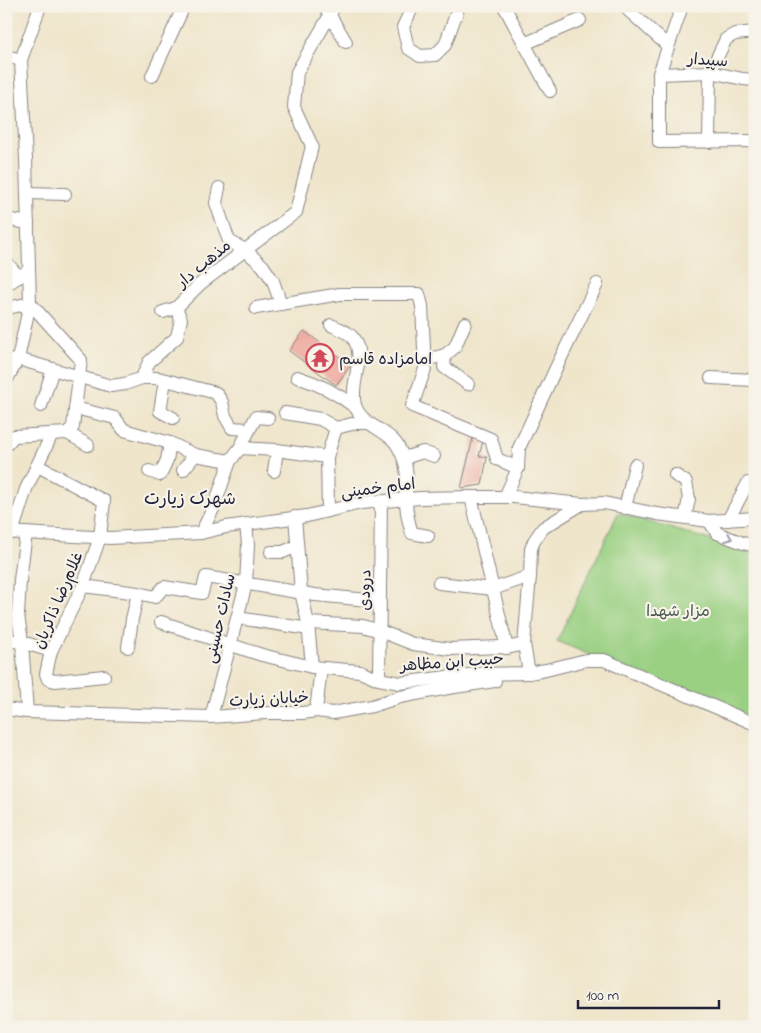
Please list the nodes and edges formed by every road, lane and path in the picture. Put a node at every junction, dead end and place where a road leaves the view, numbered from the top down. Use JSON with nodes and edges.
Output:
{"nodes":[{"id":1,"x":40,"y":6,"type":"edge"},
{"id":2,"x":184,"y":6,"type":"edge"},
{"id":3,"x":413,"y":6,"type":"edge"},
{"id":4,"x":459,"y":6,"type":"edge"},
{"id":5,"x":504,"y":6,"type":"edge"},
{"id":6,"x":682,"y":6,"type":"edge"},
{"id":7,"x":329,"y":9,"type":"edge"},
{"id":8,"x":628,"y":10,"type":"dead end"},
{"id":9,"x":580,"y":20,"type":"dead end"},
{"id":10,"x":755,"y":32,"type":"edge"},
{"id":11,"x":346,"y":42,"type":"dead end"},
{"id":12,"x":524,"y":44,"type":"junction"},
{"id":13,"x":668,"y":46,"type":"junction"},
{"id":14,"x":6,"y":56,"type":"edge"},
{"id":15,"x":21,"y":60,"type":"junction"},
{"id":16,"x":710,"y":72,"type":"junction"},
{"id":17,"x":659,"y":74,"type":"junction"},
{"id":18,"x":152,"y":76,"type":"dead end"},
{"id":19,"x":755,"y":80,"type":"edge"},
{"id":20,"x":550,"y":91,"type":"dead end"},
{"id":21,"x":755,"y":141,"type":"edge"},
{"id":22,"x":709,"y":142,"type":"junction"},
{"id":23,"x":218,"y":188,"type":"dead end"},
{"id":24,"x":27,"y":193,"type":"junction"},
{"id":25,"x":65,"y":194,"type":"dead end"},
{"id":26,"x":6,"y":219,"type":"edge"},
{"id":27,"x":28,"y":224,"type":"junction"},
{"id":28,"x":244,"y":250,"type":"junction"},
{"id":29,"x":6,"y":262,"type":"edge"},
{"id":30,"x":24,"y":273,"type":"junction"},
{"id":31,"x":597,"y":284,"type":"dead end"},
{"id":32,"x":6,"y":285,"type":"edge"},
{"id":33,"x":30,"y":303,"type":"junction"},
{"id":34,"x":281,"y":304,"type":"junction"},
{"id":35,"x":6,"y":307,"type":"edge"},
{"id":36,"x":176,"y":308,"type":"junction"},
{"id":37,"x":256,"y":308,"type":"dead end"},
{"id":38,"x":163,"y":312,"type":"dead end"},
{"id":39,"x":465,"y":323,"type":"dead end"},
{"id":40,"x":331,"y":325,"type":"dead end"},
{"id":41,"x":445,"y":355,"type":"junction"},
{"id":42,"x":425,"y":360,"type":"junction"},
{"id":43,"x":12,"y":361,"type":"edge"},
{"id":44,"x":54,"y":369,"type":"junction"},
{"id":45,"x":79,"y":376,"type":"junction"},
{"id":46,"x":298,"y":377,"type":"dead end"},
{"id":47,"x":142,"y":378,"type":"junction"},
{"id":48,"x":711,"y":378,"type":"dead end"},
{"id":49,"x":165,"y":380,"type":"junction"},
{"id":50,"x":755,"y":380,"type":"edge"},
{"id":51,"x":6,"y":381,"type":"edge"},
{"id":52,"x":468,"y":384,"type":"dead end"},
{"id":53,"x":41,"y":406,"type":"dead end"},
{"id":54,"x":356,"y":407,"type":"junction"},
{"id":55,"x":76,"y":408,"type":"junction"},
{"id":56,"x":285,"y":413,"type":"dead end"},
{"id":57,"x":173,"y":418,"type":"dead end"},
{"id":58,"x":268,"y":418,"type":"dead end"},
{"id":59,"x":367,"y":423,"type":"junction"},
{"id":60,"x":336,"y":428,"type":"junction"},
{"id":61,"x":249,"y":429,"type":"junction"},
{"id":62,"x":67,"y":433,"type":"junction"},
{"id":63,"x":52,"y":434,"type":"junction"},
{"id":64,"x":9,"y":437,"type":"edge"},
{"id":65,"x":170,"y":443,"type":"junction"},
{"id":66,"x":88,"y":445,"type":"dead end"},
{"id":67,"x":240,"y":448,"type":"junction"},
{"id":68,"x":277,"y":450,"type":"junction"},
{"id":69,"x":195,"y":455,"type":"junction"},
{"id":70,"x":434,"y":456,"type":"dead end"},
{"id":71,"x":326,"y":457,"type":"junction"},
{"id":72,"x":404,"y":458,"type":"junction"},
{"id":73,"x":230,"y":461,"type":"junction"},
{"id":74,"x":635,"y":465,"type":"dead end"},
{"id":75,"x":38,"y":466,"type":"junction"},
{"id":76,"x":518,"y":468,"type":"junction"},
{"id":77,"x":183,"y":470,"type":"dead end"},
{"id":78,"x":274,"y":471,"type":"dead end"},
{"id":79,"x":149,"y":472,"type":"dead end"},
{"id":80,"x":676,"y":475,"type":"dead end"},
{"id":81,"x":748,"y":484,"type":"dead end"},
{"id":82,"x":471,"y":497,"type":"junction"},
{"id":83,"x":505,"y":497,"type":"junction"},
{"id":84,"x":406,"y":499,"type":"junction"},
{"id":85,"x":381,"y":502,"type":"junction"},
{"id":86,"x":582,"y":504,"type":"junction"},
{"id":87,"x":625,"y":508,"type":"junction"},
{"id":88,"x":328,"y":511,"type":"junction"},
{"id":89,"x":295,"y":517,"type":"junction"},
{"id":90,"x":685,"y":518,"type":"junction"},
{"id":91,"x":755,"y":518,"type":"edge"},
{"id":92,"x":728,"y":520,"type":"junction"},
{"id":93,"x":709,"y":521,"type":"junction"},
{"id":94,"x":246,"y":524,"type":"junction"},
{"id":95,"x":9,"y":533,"type":"edge"},
{"id":96,"x":26,"y":533,"type":"junction"},
{"id":97,"x":201,"y":533,"type":"junction"},
{"id":98,"x":428,"y":536,"type":"dead end"},
{"id":99,"x":100,"y":537,"type":"junction"},
{"id":100,"x":297,"y":546,"type":"junction"},
{"id":101,"x":755,"y":546,"type":"edge"},
{"id":102,"x":271,"y":552,"type":"dead end"},
{"id":103,"x":530,"y":576,"type":"junction"},
{"id":104,"x":439,"y":583,"type":"dead end"},
{"id":105,"x":246,"y":584,"type":"junction"},
{"id":106,"x":83,"y":586,"type":"junction"},
{"id":107,"x":493,"y":589,"type":"junction"},
{"id":108,"x":301,"y":592,"type":"junction"},
{"id":109,"x":138,"y":593,"type":"junction"},
{"id":110,"x":380,"y":601,"type":"junction"},
{"id":111,"x":12,"y":616,"type":"edge"},
{"id":112,"x":238,"y":618,"type":"junction"},
{"id":113,"x":161,"y":622,"type":"dead end"},
{"id":114,"x":309,"y":626,"type":"junction"},
{"id":115,"x":380,"y":631,"type":"junction"},
{"id":116,"x":6,"y":640,"type":"edge"},
{"id":117,"x":22,"y":642,"type":"junction"},
{"id":118,"x":524,"y":644,"type":"junction"},
{"id":119,"x":231,"y":645,"type":"junction"},
{"id":120,"x":128,"y":647,"type":"dead end"},
{"id":121,"x":507,"y":648,"type":"junction"},
{"id":122,"x":51,"y":652,"type":"junction"},
{"id":123,"x":317,"y":667,"type":"junction"},
{"id":124,"x":529,"y":673,"type":"junction"},
{"id":125,"x":104,"y":676,"type":"dead end"},
{"id":126,"x":379,"y":679,"type":"junction"},
{"id":127,"x":6,"y":709,"type":"edge"},
{"id":128,"x":27,"y":712,"type":"junction"},
{"id":129,"x":316,"y":712,"type":"junction"},
{"id":130,"x":211,"y":717,"type":"junction"},
{"id":131,"x":755,"y":724,"type":"edge"}],
"edges":[{"from":1,"to":15,"type":"street"},
{"from":2,"to":18,"type":"street"},
{"from":3,"to":4,"type":"street"},
{"from":5,"to":12,"type":"street"},
{"from":6,"to":13,"type":"street"},
{"from":7,"to":11,"type":"street"},
{"from":7,"to":28,"type":"street","name":"مذهب دار"},
{"from":8,"to":13,"type":"street"},
{"from":9,"to":12,"type":"street"},
{"from":10,"to":16,"type":"street"},
{"from":12,"to":20,"type":"street"},
{"from":13,"to":17,"type":"street"},
{"from":14,"to":15,"type":"street"},
{"from":15,"to":24,"type":"street"},
{"from":16,"to":17,"type":"street","name":"سپیدار"},
{"from":16,"to":19,"type":"street","name":"سپیدار"},
{"from":16,"to":22,"type":"street"},
{"from":17,"to":22,"type":"street"},
{"from":21,"to":22,"type":"street"},
{"from":23,"to":28,"type":"street"},
{"from":24,"to":25,"type":"street"},
{"from":24,"to":27,"type":"street"},
{"from":26,"to":27,"type":"street"},
{"from":27,"to":30,"type":"street"},
{"from":28,"to":34,"type":"street"},
{"from":28,"to":36,"type":"street","name":"مذهب دار"},
{"from":29,"to":30,"type":"street"},
{"from":30,"to":32,"type":"street"},
{"from":30,"to":33,"type":"street"},
{"from":31,"to":76,"type":"street"},
{"from":33,"to":35,"type":"street"},
{"from":33,"to":43,"type":"street"},
{"from":33,"to":45,"type":"street"},
{"from":34,"to":37,"type":"street"},
{"from":34,"to":42,"type":"street"},
{"from":36,"to":38,"type":"street"},
{"from":36,"to":47,"type":"street","name":"مذهب دار"},
{"from":39,"to":41,"type":"street"},
{"from":40,"to":54,"type":"street"},
{"from":41,"to":42,"type":"street"},
{"from":41,"to":52,"type":"street"},
{"from":42,"to":76,"type":"street"},
{"from":43,"to":44,"type":"street"},
{"from":43,"to":51,"type":"street"},
{"from":44,"to":45,"type":"street"},
{"from":44,"to":53,"type":"street"},
{"from":45,"to":47,"type":"street"},
{"from":45,"to":55,"type":"street"},
{"from":46,"to":54,"type":"street"},
{"from":47,"to":49,"type":"street"},
{"from":48,"to":50,"type":"street"},
{"from":49,"to":57,"type":"street"},
{"from":49,"to":61,"type":"street"},
{"from":54,"to":59,"type":"street"},
{"from":55,"to":62,"type":"street"},
{"from":55,"to":65,"type":"street"},
{"from":56,"to":60,"type":"street"},
{"from":58,"to":61,"type":"street"},
{"from":59,"to":60,"type":"street"},
{"from":59,"to":72,"type":"street"},
{"from":60,"to":71,"type":"street"},
{"from":61,"to":67,"type":"street"},
{"from":62,"to":63,"type":"street"},
{"from":62,"to":66,"type":"street"},
{"from":63,"to":64,"type":"street"},
{"from":63,"to":75,"type":"street"},
{"from":65,"to":69,"type":"street"},
{"from":65,"to":79,"type":"street"},
{"from":67,"to":68,"type":"street"},
{"from":67,"to":73,"type":"street"},
{"from":68,"to":71,"type":"street"},
{"from":68,"to":78,"type":"street"},
{"from":69,"to":73,"type":"street"},
{"from":69,"to":77,"type":"street"},
{"from":70,"to":72,"type":"street"},
{"from":71,"to":88,"type":"street"},
{"from":72,"to":84,"type":"street"},
{"from":73,"to":97,"type":"street"},
{"from":74,"to":87,"type":"street"},
{"from":75,"to":95,"type":"street"},
{"from":75,"to":99,"type":"street","name":"غلام‌رضا ذاکریان"},
{"from":76,"to":83,"type":"street"},
{"from":80,"to":90,"type":"street"},
{"from":81,"to":92,"type":"street"},
{"from":82,"to":83,"type":"street","name":"امام خمینی"},
{"from":82,"to":84,"type":"street","name":"امام خمینی"},
{"from":82,"to":107,"type":"street"},
{"from":83,"to":86,"type":"street","name":"امام خمینی"},
{"from":84,"to":85,"type":"street","name":"امام خمینی"},
{"from":84,"to":98,"type":"street"},
{"from":85,"to":88,"type":"street","name":"امام خمینی"},
{"from":85,"to":110,"type":"street","name":"درودی"},
{"from":86,"to":87,"type":"street","name":"امام خمینی"},
{"from":86,"to":103,"type":"street","name":"حبیب ابن مظاهر"},
{"from":87,"to":90,"type":"street","name":"امام خمینی"},
{"from":88,"to":89,"type":"street","name":"امام خمینی"},
{"from":89,"to":94,"type":"street","name":"امام خمینی"},
{"from":89,"to":100,"type":"street"},
{"from":90,"to":93,"type":"street","name":"امام خمینی"},
{"from":91,"to":92,"type":"street","name":"امام خمینی"},
{"from":92,"to":93,"type":"street","name":"امام خمینی"},
{"from":93,"to":101,"type":"street","one_way":true},
{"from":94,"to":97,"type":"street","name":"امام خمینی"},
{"from":94,"to":105,"type":"street","name":"سادات حسینی"},
{"from":95,"to":96,"type":"street","name":"امام خمینی"},
{"from":96,"to":99,"type":"street","name":"امام خمینی"},
{"from":96,"to":111,"type":"street"},
{"from":97,"to":99,"type":"street","name":"امام خمینی"},
{"from":99,"to":106,"type":"street","name":"غلام‌رضا ذاکریان"},
{"from":100,"to":102,"type":"street"},
{"from":100,"to":108,"type":"street"},
{"from":103,"to":107,"type":"street"},
{"from":103,"to":118,"type":"street","name":"حبیب ابن مظاهر"},
{"from":104,"to":107,"type":"street"},
{"from":105,"to":108,"type":"street"},
{"from":105,"to":109,"type":"street"},
{"from":105,"to":112,"type":"street","name":"سادات حسینی"},
{"from":106,"to":109,"type":"street"},
{"from":106,"to":122,"type":"street","name":"غلام‌رضا ذاکریان"},
{"from":107,"to":121,"type":"street"},
{"from":108,"to":110,"type":"street"},
{"from":108,"to":114,"type":"street"},
{"from":109,"to":120,"type":"street"},
{"from":110,"to":115,"type":"street","name":"درودی"},
{"from":111,"to":117,"type":"street"},
{"from":112,"to":114,"type":"street"},
{"from":112,"to":119,"type":"street","name":"سادات حسینی"},
{"from":113,"to":119,"type":"street","name":"حبیب ابن مظاهر"},
{"from":114,"to":115,"type":"street"},
{"from":114,"to":123,"type":"street"},
{"from":115,"to":121,"type":"street"},
{"from":115,"to":126,"type":"street","name":"درودی"},
{"from":116,"to":117,"type":"street"},
{"from":117,"to":122,"type":"street"},
{"from":117,"to":128,"type":"street"},
{"from":118,"to":121,"type":"street"},
{"from":118,"to":124,"type":"street","name":"حبیب ابن مظاهر"},
{"from":119,"to":123,"type":"street","name":"حبیب ابن مظاهر"},
{"from":119,"to":130,"type":"street","name":"سادات حسینی"},
{"from":122,"to":125,"type":"street","name":"غلام‌رضا ذاکریان"},
{"from":123,"to":126,"type":"street","name":"حبیب ابن مظاهر"},
{"from":123,"to":129,"type":"street"},
{"from":124,"to":126,"type":"street","name":"حبیب ابن مظاهر"},
{"from":124,"to":129,"type":"street","name":"خیابان زیارت"},
{"from":124,"to":131,"type":"street"},
{"from":127,"to":128,"type":"street","name":"خیابان زیارت"},
{"from":128,"to":130,"type":"street","name":"خیابان زیارت"},
{"from":129,"to":130,"type":"street","name":"خیابان زیارت"}]}
